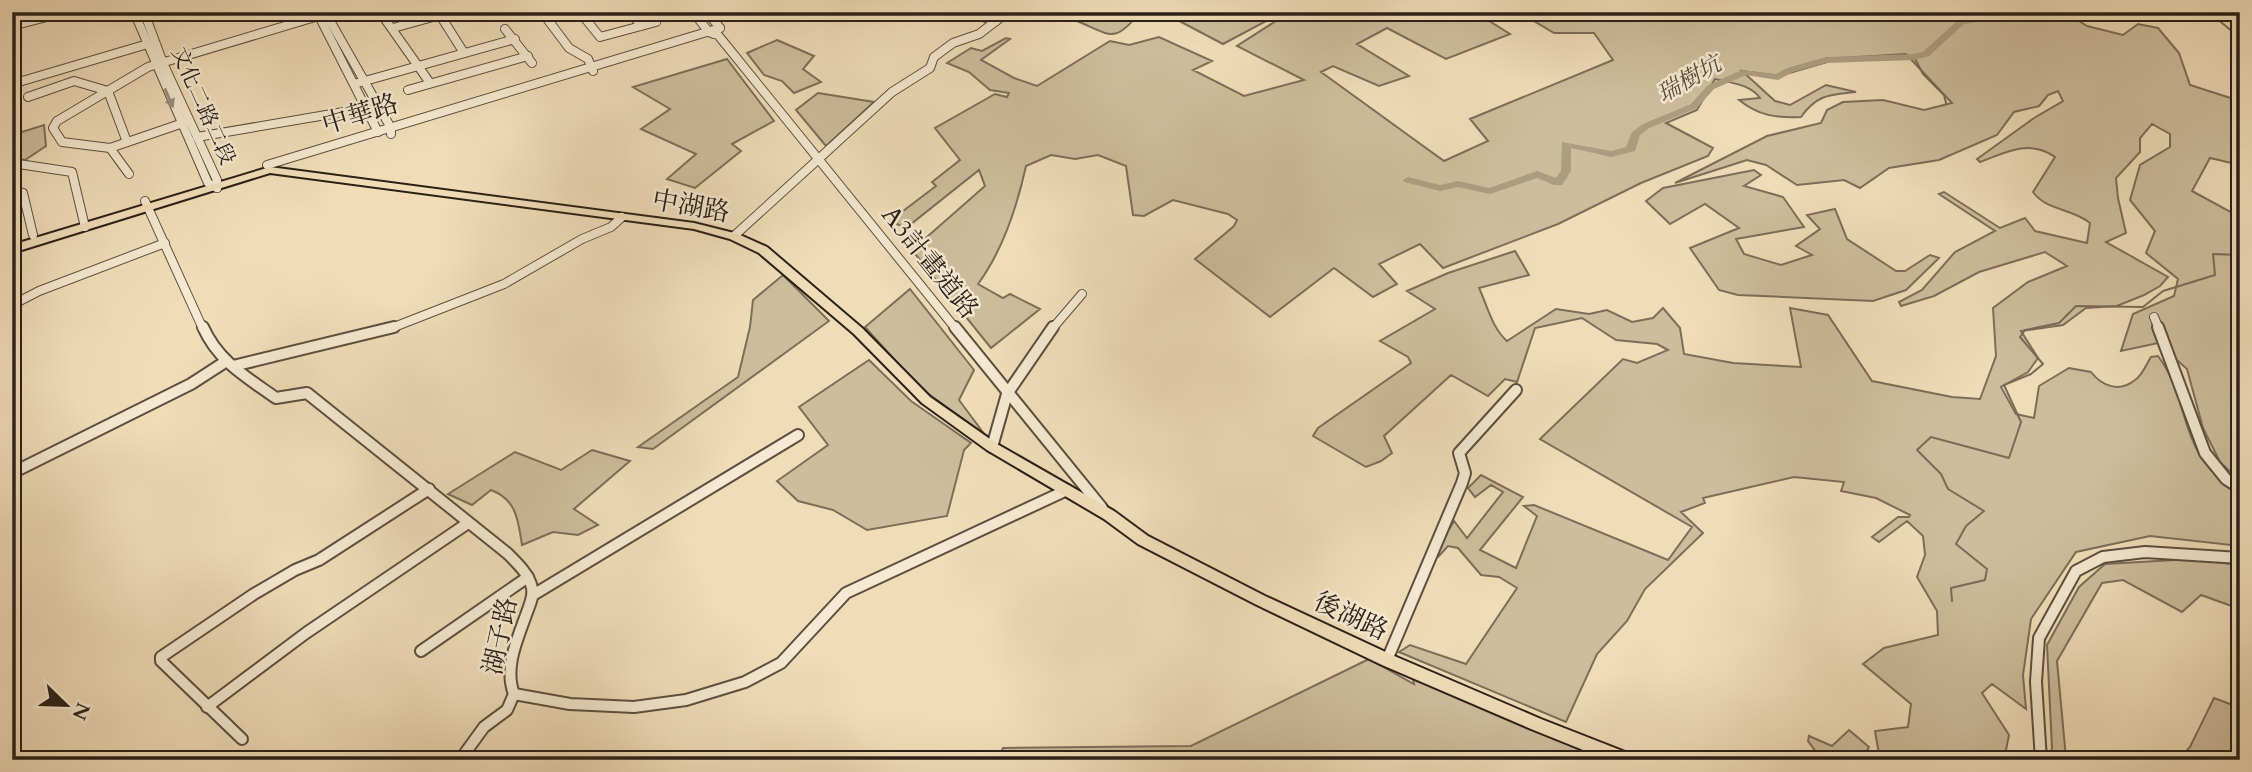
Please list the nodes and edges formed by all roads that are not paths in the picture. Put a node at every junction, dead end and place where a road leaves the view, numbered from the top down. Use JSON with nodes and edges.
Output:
{"nodes":[{"id":1,"x":66,"y":12,"type":"edge"},
{"id":2,"x":134,"y":12,"type":"edge"},
{"id":3,"x":145,"y":12,"type":"edge"},
{"id":4,"x":380,"y":12,"type":"edge"},
{"id":5,"x":542,"y":12,"type":"edge"},
{"id":6,"x":580,"y":12,"type":"edge"},
{"id":7,"x":631,"y":12,"type":"edge"},
{"id":8,"x":693,"y":12,"type":"edge"},
{"id":9,"x":707,"y":12,"type":"edge"},
{"id":10,"x":966,"y":12,"type":"edge"},
{"id":11,"x":1008,"y":12,"type":"edge"},
{"id":12,"x":321,"y":13,"type":"edge"},
{"id":13,"x":996,"y":21,"type":"junction"},
{"id":14,"x":656,"y":22,"type":"dead end"},
{"id":15,"x":12,"y":26,"type":"edge"},
{"id":16,"x":641,"y":26,"type":"junction"},
{"id":17,"x":393,"y":28,"type":"junction"},
{"id":18,"x":505,"y":29,"type":"dead end"},
{"id":19,"x":709,"y":32,"type":"junction"},
{"id":20,"x":719,"y":32,"type":"junction"},
{"id":21,"x":515,"y":39,"type":"junction"},
{"id":22,"x":155,"y":42,"type":"junction"},
{"id":23,"x":146,"y":45,"type":"junction"},
{"id":24,"x":464,"y":53,"type":"junction"},
{"id":25,"x":159,"y":64,"type":"junction"},
{"id":26,"x":417,"y":66,"type":"junction"},
{"id":27,"x":593,"y":70,"type":"junction"},
{"id":28,"x":365,"y":80,"type":"junction"},
{"id":29,"x":430,"y":83,"type":"junction"},
{"id":30,"x":12,"y":84,"type":"edge"},
{"id":31,"x":354,"y":84,"type":"junction"},
{"id":32,"x":408,"y":90,"type":"dead end"},
{"id":33,"x":108,"y":91,"type":"junction"},
{"id":34,"x":28,"y":97,"type":"dead end"},
{"id":35,"x":367,"y":108,"type":"junction"},
{"id":36,"x":190,"y":121,"type":"junction"},
{"id":37,"x":180,"y":124,"type":"junction"},
{"id":38,"x":391,"y":131,"type":"junction"},
{"id":39,"x":378,"y":132,"type":"junction"},
{"id":40,"x":197,"y":137,"type":"junction"},
{"id":41,"x":127,"y":142,"type":"junction"},
{"id":42,"x":110,"y":148,"type":"junction"},
{"id":43,"x":819,"y":160,"type":"junction"},
{"id":44,"x":12,"y":163,"type":"edge"},
{"id":45,"x":268,"y":168,"type":"junction"},
{"id":46,"x":129,"y":174,"type":"dead end"},
{"id":47,"x":214,"y":184,"type":"junction"},
{"id":48,"x":12,"y":191,"type":"edge"},
{"id":49,"x":147,"y":205,"type":"junction"},
{"id":50,"x":622,"y":217,"type":"junction"},
{"id":51,"x":85,"y":223,"type":"junction"},
{"id":52,"x":33,"y":234,"type":"junction"},
{"id":53,"x":734,"y":236,"type":"junction"},
{"id":54,"x":12,"y":241,"type":"edge"},
{"id":55,"x":165,"y":243,"type":"junction"},
{"id":56,"x":12,"y":249,"type":"edge"},
{"id":57,"x":1082,"y":294,"type":"dead end"},
{"id":58,"x":12,"y":305,"type":"edge"},
{"id":59,"x":2154,"y":317,"type":"dead end"},
{"id":60,"x":229,"y":364,"type":"junction"},
{"id":61,"x":1516,"y":390,"type":"dead end"},
{"id":62,"x":1007,"y":394,"type":"junction"},
{"id":63,"x":798,"y":435,"type":"dead end"},
{"id":64,"x":992,"y":447,"type":"junction"},
{"id":65,"x":12,"y":473,"type":"edge"},
{"id":66,"x":2240,"y":488,"type":"edge"},
{"id":67,"x":429,"y":489,"type":"junction"},
{"id":68,"x":1067,"y":490,"type":"junction"},
{"id":69,"x":1109,"y":515,"type":"junction"},
{"id":70,"x":468,"y":523,"type":"junction"},
{"id":71,"x":2240,"y":558,"type":"edge"},
{"id":72,"x":528,"y":577,"type":"junction"},
{"id":73,"x":533,"y":595,"type":"junction"},
{"id":74,"x":421,"y":651,"type":"dead end"},
{"id":75,"x":1387,"y":660,"type":"junction"},
{"id":76,"x":514,"y":694,"type":"junction"},
{"id":77,"x":207,"y":707,"type":"junction"},
{"id":78,"x":242,"y":739,"type":"dead end"},
{"id":79,"x":460,"y":760,"type":"edge"},
{"id":80,"x":1627,"y":760,"type":"edge"},
{"id":81,"x":2041,"y":760,"type":"edge"}],
"edges":[{"from":1,"to":15,"type":"street"},
{"from":2,"to":23,"type":"street","name":"文化二路二段"},
{"from":3,"to":22,"type":"street","name":"文化二路二段"},
{"from":4,"to":17,"type":"street"},
{"from":5,"to":27,"type":"street"},
{"from":6,"to":16,"type":"street"},
{"from":7,"to":16,"type":"street"},
{"from":8,"to":19,"type":"street"},
{"from":9,"to":20,"type":"street","name":"A3計畫道路"},
{"from":10,"to":13,"type":"street"},
{"from":11,"to":13,"type":"street"},
{"from":12,"to":25,"type":"street"},
{"from":12,"to":28,"type":"street"},
{"from":12,"to":31,"type":"street"},
{"from":13,"to":43,"type":"street"},
{"from":14,"to":16,"type":"street"},
{"from":17,"to":24,"type":"street"},
{"from":17,"to":26,"type":"street"},
{"from":18,"to":21,"type":"street"},
{"from":19,"to":20,"type":"street"},
{"from":19,"to":27,"type":"street","name":"中華路"},
{"from":20,"to":27,"type":"street","name":"中華路"},
{"from":20,"to":43,"type":"street","name":"A3計畫道路"},
{"from":21,"to":24,"type":"street"},
{"from":21,"to":29,"type":"street"},
{"from":22,"to":23,"type":"street"},
{"from":22,"to":25,"type":"street","name":"文化二路二段"},
{"from":23,"to":25,"type":"street","name":"文化二路二段"},
{"from":23,"to":30,"type":"street"},
{"from":24,"to":26,"type":"street"},
{"from":25,"to":33,"type":"street"},
{"from":25,"to":36,"type":"street","name":"文化二路二段"},
{"from":25,"to":37,"type":"street","name":"文化二路二段","one_way":true},
{"from":26,"to":28,"type":"street"},
{"from":26,"to":29,"type":"street"},
{"from":27,"to":38,"type":"street","name":"中華路"},
{"from":28,"to":31,"type":"street"},
{"from":28,"to":38,"type":"street"},
{"from":29,"to":32,"type":"street"},
{"from":31,"to":35,"type":"street"},
{"from":33,"to":34,"type":"street"},
{"from":33,"to":41,"type":"street"},
{"from":33,"to":42,"type":"street"},
{"from":35,"to":39,"type":"street"},
{"from":35,"to":40,"type":"street"},
{"from":36,"to":37,"type":"street"},
{"from":36,"to":40,"type":"street","name":"文化二路二段"},
{"from":37,"to":41,"type":"street"},
{"from":37,"to":47,"type":"street","name":"文化二路二段"},
{"from":38,"to":39,"type":"street"},
{"from":38,"to":45,"type":"street","name":"中華路"},
{"from":39,"to":45,"type":"street","name":"中華路"},
{"from":40,"to":47,"type":"street","name":"文化二路二段"},
{"from":41,"to":42,"type":"street"},
{"from":42,"to":46,"type":"street"},
{"from":43,"to":53,"type":"street"},
{"from":43,"to":62,"type":"street","name":"A3計畫道路"},
{"from":44,"to":51,"type":"street"},
{"from":45,"to":47,"type":"main road","name":"中華路"},
{"from":45,"to":50,"type":"main road","name":"中湖路"},
{"from":47,"to":49,"type":"main road","name":"中華路"},
{"from":48,"to":52,"type":"street"},
{"from":49,"to":51,"type":"main road","name":"中華路"},
{"from":49,"to":55,"type":"street","name":"湖子路"},
{"from":50,"to":53,"type":"main road","name":"中湖路"},
{"from":50,"to":60,"type":"street"},
{"from":51,"to":52,"type":"main road","name":"中華路"},
{"from":51,"to":56,"type":"main road","name":"中華路"},
{"from":52,"to":54,"type":"main road","name":"中華路"},
{"from":53,"to":64,"type":"main road","name":"中湖路"},
{"from":55,"to":58,"type":"street"},
{"from":55,"to":60,"type":"street","name":"湖子路"},
{"from":57,"to":62,"type":"street"},
{"from":59,"to":66,"type":"street"},
{"from":60,"to":65,"type":"street"},
{"from":60,"to":67,"type":"street","name":"湖子路"},
{"from":61,"to":75,"type":"street"},
{"from":62,"to":64,"type":"street"},
{"from":62,"to":69,"type":"street","name":"A3計畫道路"},
{"from":63,"to":73,"type":"street"},
{"from":64,"to":68,"type":"main road","name":"中湖路"},
{"from":67,"to":70,"type":"street","name":"湖子路"},
{"from":67,"to":77,"type":"street"},
{"from":68,"to":69,"type":"main road","name":"後湖路"},
{"from":68,"to":76,"type":"street","name":"湖子路"},
{"from":69,"to":75,"type":"main road","name":"後湖路"},
{"from":70,"to":72,"type":"street","name":"湖子路"},
{"from":70,"to":77,"type":"street"},
{"from":71,"to":81,"type":"street"},
{"from":72,"to":73,"type":"street","name":"湖子路"},
{"from":72,"to":74,"type":"street"},
{"from":73,"to":76,"type":"street","name":"湖子路"},
{"from":75,"to":80,"type":"main road","name":"後湖路"},
{"from":76,"to":79,"type":"street"},
{"from":77,"to":78,"type":"street"}]}
